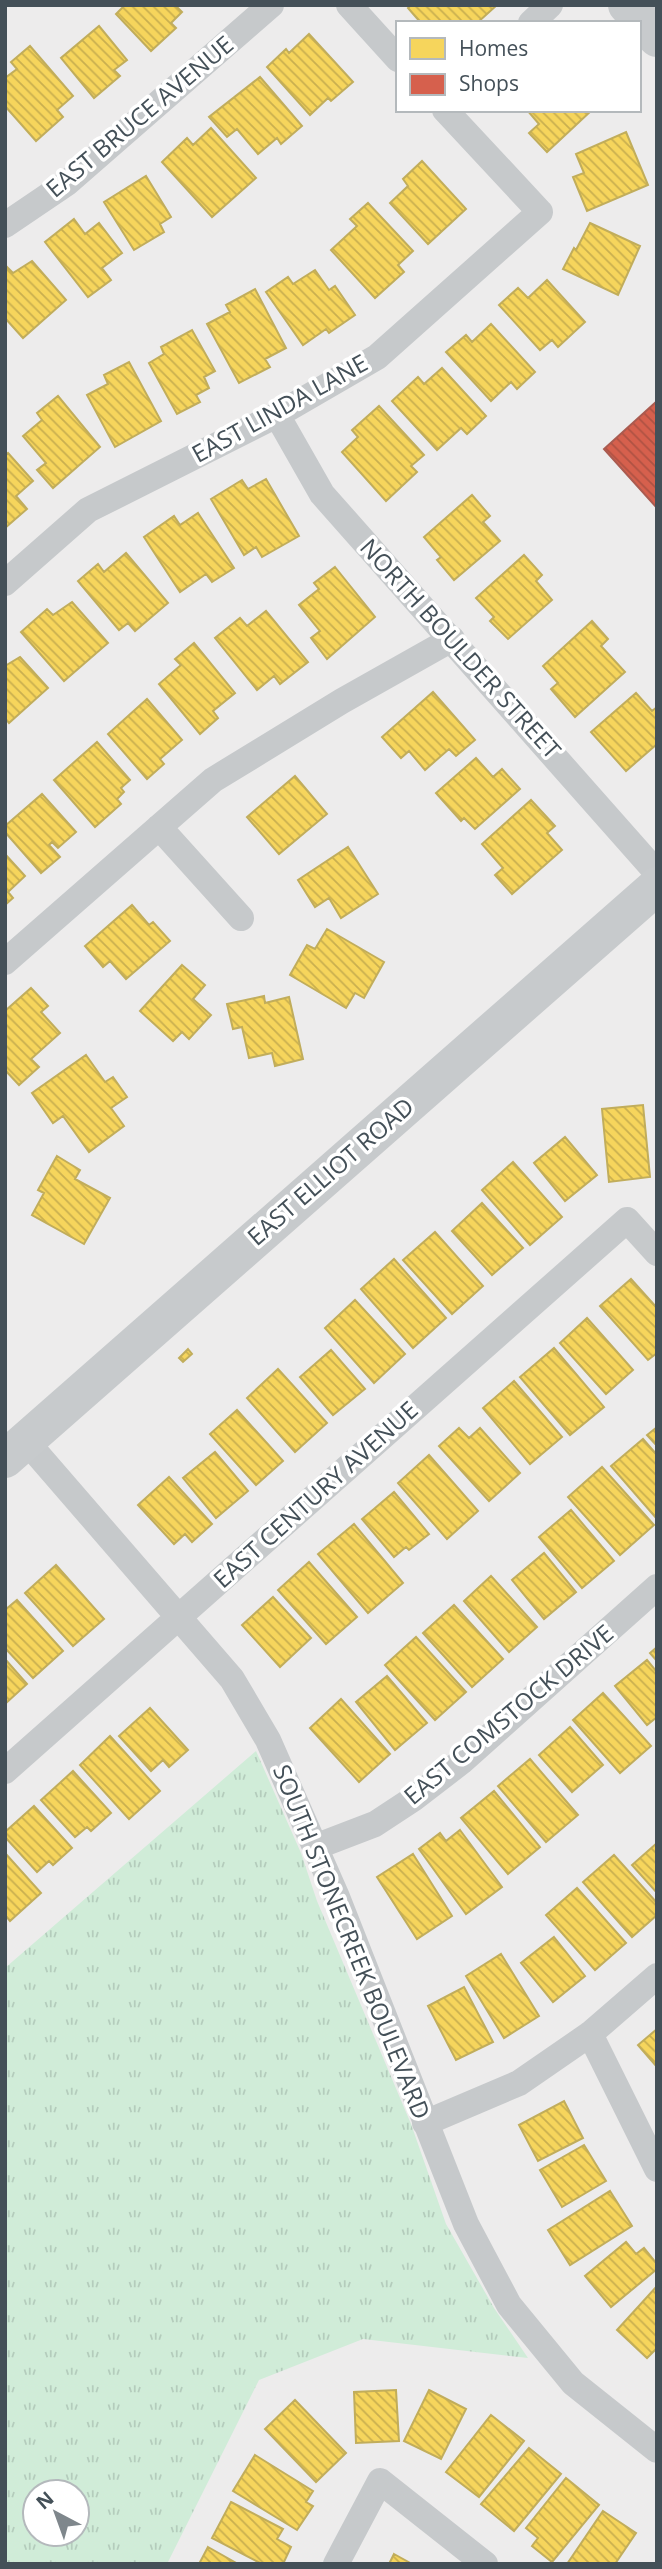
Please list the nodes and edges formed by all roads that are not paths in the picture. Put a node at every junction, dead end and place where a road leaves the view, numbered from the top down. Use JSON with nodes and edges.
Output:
{"nodes":[{"id":1,"x":271,"y":5,"type":"edge"},
{"id":2,"x":349,"y":5,"type":"edge"},
{"id":3,"x":550,"y":5,"type":"edge"},
{"id":4,"x":627,"y":5,"type":"edge"},
{"id":5,"x":533,"y":21,"type":"edge"},
{"id":6,"x":657,"y":38,"type":"edge"},
{"id":7,"x":396,"y":57,"type":"edge"},
{"id":8,"x":446,"y":112,"type":"edge"},
{"id":9,"x":5,"y":225,"type":"edge"},
{"id":10,"x":277,"y":415,"type":"junction"},
{"id":11,"x":5,"y":583,"type":"edge"},
{"id":12,"x":452,"y":639,"type":"junction"},
{"id":13,"x":159,"y":827,"type":"junction"},
{"id":14,"x":657,"y":873,"type":"edge"},
{"id":15,"x":657,"y":886,"type":"edge"},
{"id":16,"x":241,"y":918,"type":"dead end"},
{"id":17,"x":5,"y":962,"type":"edge"},
{"id":18,"x":657,"y":1253,"type":"edge"},
{"id":19,"x":16,"y":1450,"type":"edge"},
{"id":20,"x":657,"y":1587,"type":"edge"},
{"id":21,"x":178,"y":1617,"type":"junction"},
{"id":22,"x":5,"y":1771,"type":"edge"},
{"id":23,"x":315,"y":1847,"type":"junction"},
{"id":24,"x":657,"y":1976,"type":"edge"},
{"id":25,"x":590,"y":2034,"type":"junction"},
{"id":26,"x":425,"y":2123,"type":"junction"},
{"id":27,"x":657,"y":2169,"type":"edge"},
{"id":28,"x":657,"y":2450,"type":"edge"},
{"id":29,"x":336,"y":2564,"type":"edge"},
{"id":30,"x":485,"y":2564,"type":"edge"}],
"edges":[{"from":1,"to":9,"type":"street","name":"EAST BRUCE AVENUE"},
{"from":2,"to":7,"type":"street"},
{"from":3,"to":5,"type":"street"},
{"from":4,"to":6,"type":"main road"},
{"from":8,"to":10,"type":"street","name":"EAST LINDA LANE"},
{"from":10,"to":11,"type":"street","name":"EAST LINDA LANE"},
{"from":10,"to":12,"type":"street","name":"NORTH BOULDER STREET"},
{"from":12,"to":13,"type":"street"},
{"from":12,"to":14,"type":"street","name":"NORTH BOULDER STREET"},
{"from":13,"to":16,"type":"street"},
{"from":13,"to":17,"type":"street"},
{"from":15,"to":19,"type":"main road","name":"EAST ELLIOT ROAD"},
{"from":18,"to":21,"type":"street","name":"EAST CENTURY AVENUE"},
{"from":19,"to":21,"type":"street","name":"SOUTH STONECREEK BOULEVARD"},
{"from":20,"to":23,"type":"street","name":"EAST COMSTOCK DRIVE"},
{"from":21,"to":22,"type":"street","name":"EAST CENTURY AVENUE"},
{"from":21,"to":23,"type":"street","name":"SOUTH STONECREEK BOULEVARD"},
{"from":23,"to":26,"type":"street","name":"SOUTH STONECREEK BOULEVARD"},
{"from":24,"to":25,"type":"street"},
{"from":25,"to":26,"type":"street"},
{"from":25,"to":27,"type":"street"},
{"from":26,"to":28,"type":"street","name":"SOUTH STONECREEK BOULEVARD"},
{"from":29,"to":30,"type":"street"}]}
